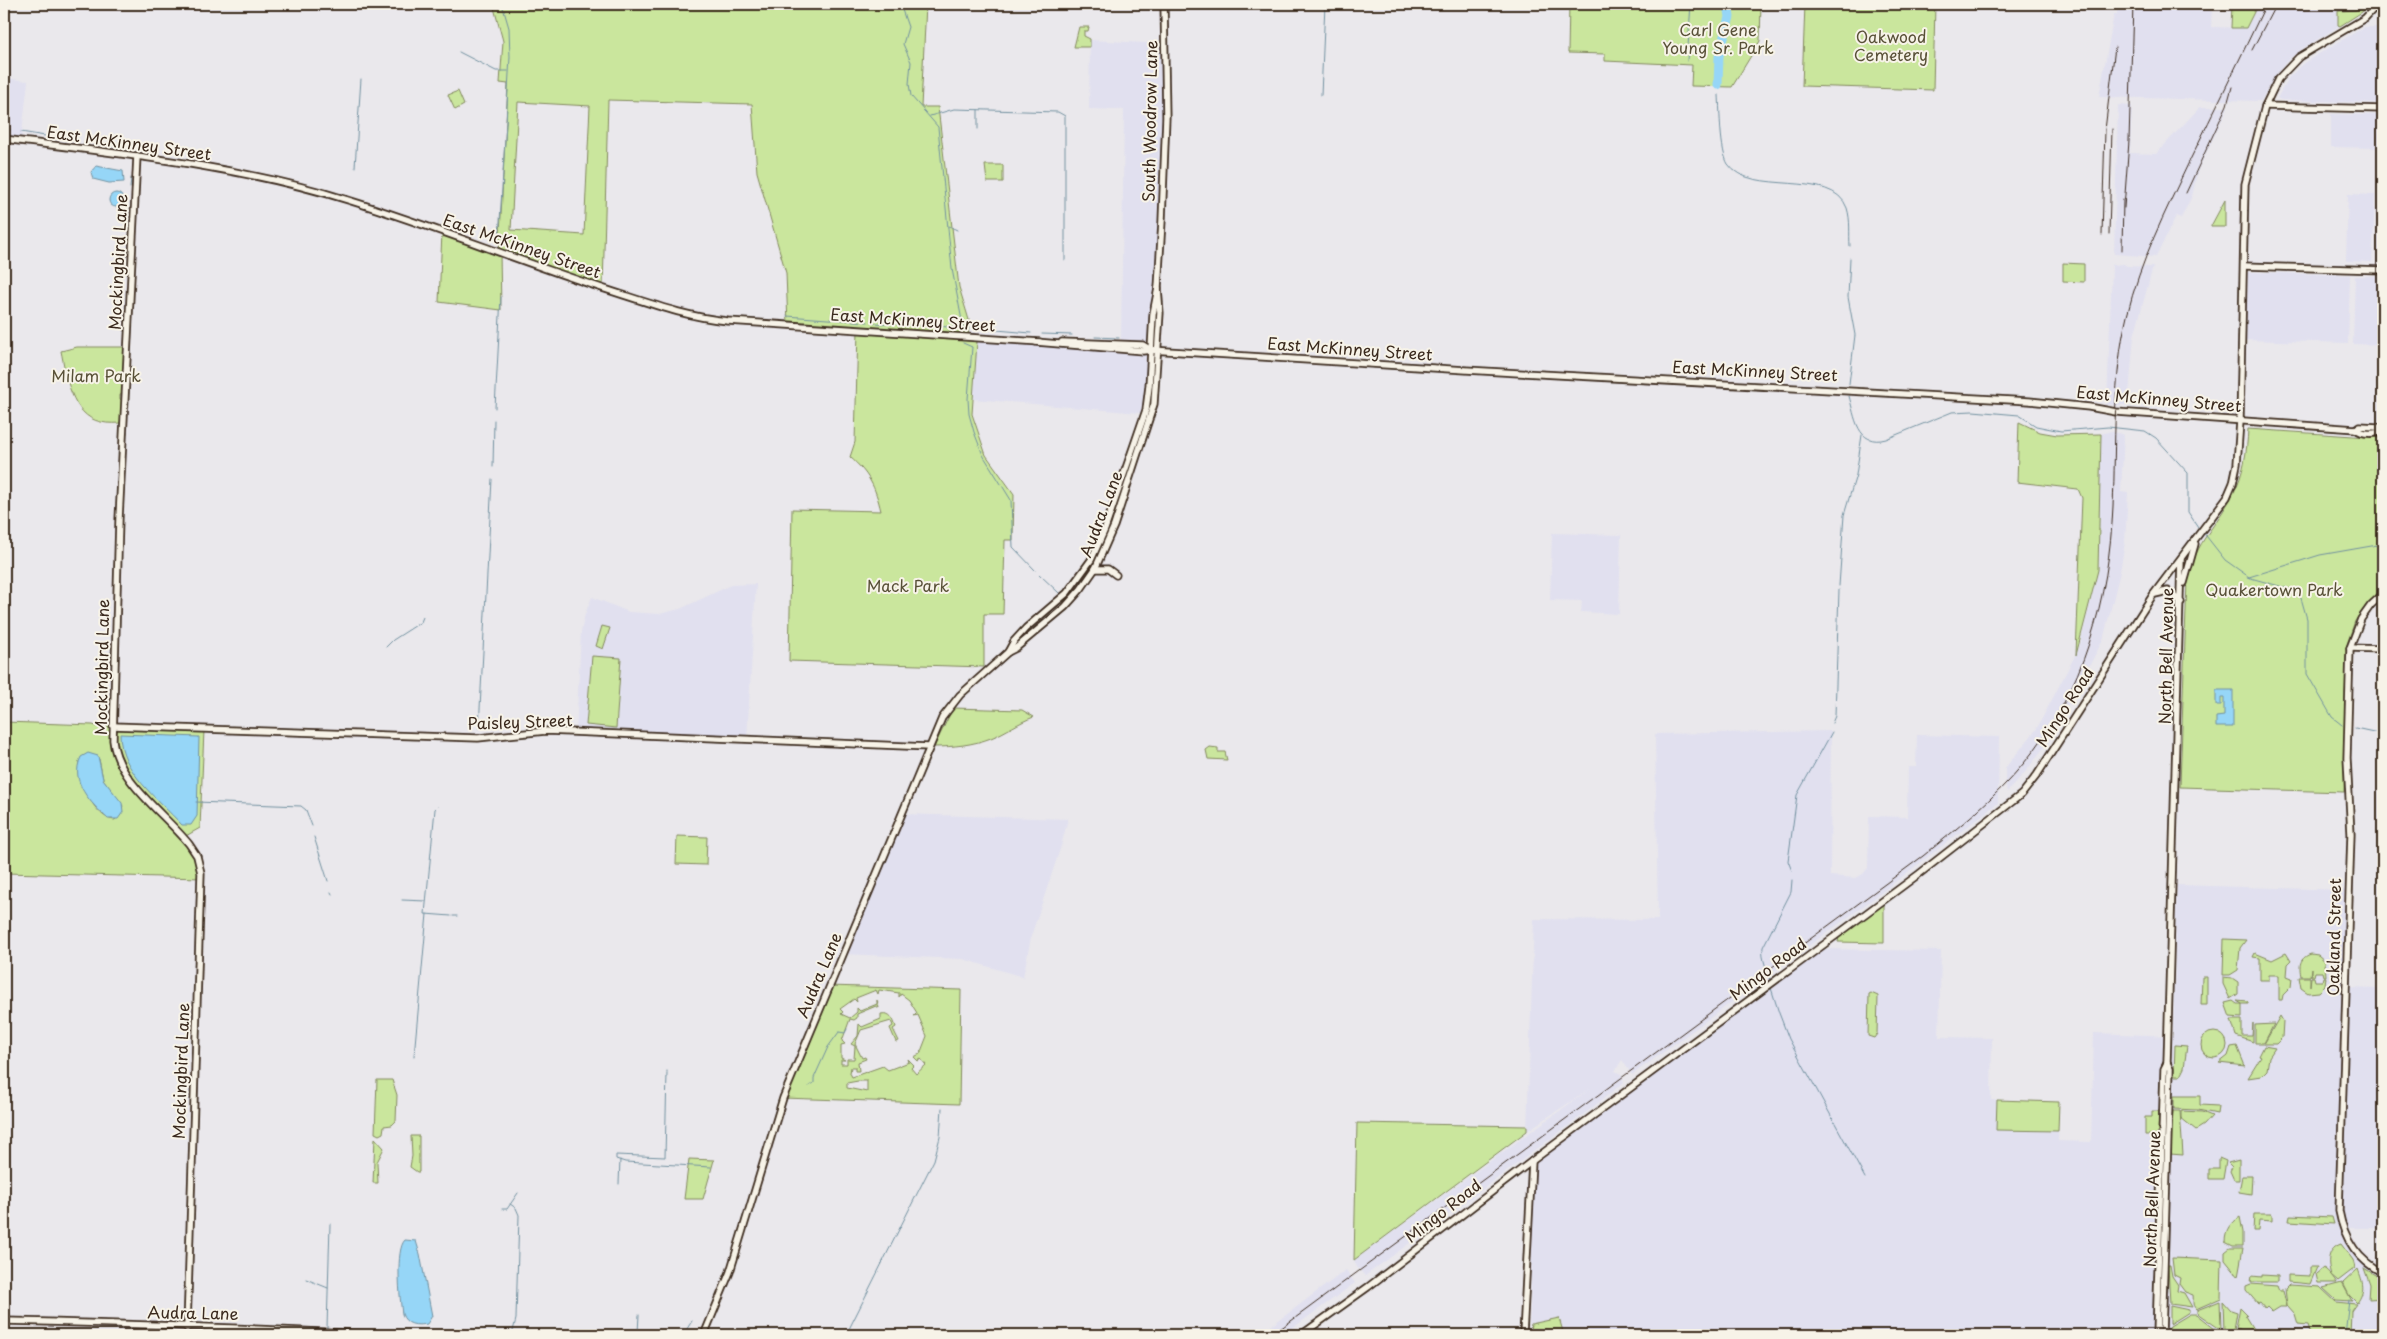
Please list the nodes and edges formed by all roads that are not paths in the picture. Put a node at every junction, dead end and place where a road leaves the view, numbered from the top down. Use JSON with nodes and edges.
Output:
{"nodes":[{"id":1,"x":1164,"y":4,"type":"edge"},
{"id":2,"x":2378,"y":4,"type":"edge"},
{"id":3,"x":2265,"y":106,"type":"junction"},
{"id":4,"x":2383,"y":109,"type":"edge"},
{"id":5,"x":4,"y":139,"type":"edge"},
{"id":6,"x":137,"y":156,"type":"junction"},
{"id":7,"x":2244,"y":266,"type":"junction"},
{"id":8,"x":2383,"y":270,"type":"edge"},
{"id":9,"x":1158,"y":288,"type":"junction"},
{"id":10,"x":1151,"y":350,"type":"junction"},
{"id":11,"x":1159,"y":351,"type":"junction"},
{"id":12,"x":2240,"y":421,"type":"junction"},
{"id":13,"x":2383,"y":431,"type":"edge"},
{"id":14,"x":1135,"y":441,"type":"junction"},
{"id":15,"x":1142,"y":444,"type":"junction"},
{"id":16,"x":2197,"y":535,"type":"junction"},
{"id":17,"x":2182,"y":559,"type":"junction"},
{"id":18,"x":1095,"y":569,"type":"junction"},
{"id":19,"x":1116,"y":575,"type":"dead end"},
{"id":20,"x":2383,"y":594,"type":"edge"},
{"id":21,"x":2153,"y":596,"type":"junction"},
{"id":22,"x":2181,"y":602,"type":"junction"},
{"id":23,"x":1042,"y":615,"type":"junction"},
{"id":24,"x":1048,"y":622,"type":"junction"},
{"id":25,"x":2350,"y":648,"type":"junction"},
{"id":26,"x":2383,"y":649,"type":"edge"},
{"id":27,"x":1008,"y":652,"type":"junction"},
{"id":28,"x":114,"y":726,"type":"junction"},
{"id":29,"x":928,"y":747,"type":"junction"},
{"id":30,"x":2167,"y":1063,"type":"junction"},
{"id":31,"x":1532,"y":1161,"type":"junction"},
{"id":32,"x":2383,"y":1273,"type":"edge"},
{"id":33,"x":4,"y":1321,"type":"edge"},
{"id":34,"x":187,"y":1328,"type":"junction"},
{"id":35,"x":266,"y":1333,"type":"edge"},
{"id":36,"x":382,"y":1335,"type":"edge"},
{"id":37,"x":704,"y":1335,"type":"edge"},
{"id":38,"x":1301,"y":1335,"type":"edge"},
{"id":39,"x":1523,"y":1335,"type":"edge"},
{"id":40,"x":2156,"y":1335,"type":"edge"},
{"id":41,"x":2162,"y":1335,"type":"edge"}],
"edges":[{"from":1,"to":9,"type":"street","name":"South Woodrow Lane"},
{"from":2,"to":3,"type":"street"},
{"from":3,"to":4,"type":"street"},
{"from":3,"to":7,"type":"street"},
{"from":5,"to":6,"type":"street","name":"East McKinney Street"},
{"from":6,"to":10,"type":"street","name":"East McKinney Street"},
{"from":6,"to":28,"type":"street","name":"Mockingbird Lane"},
{"from":7,"to":8,"type":"street"},
{"from":7,"to":12,"type":"street"},
{"from":9,"to":10,"type":"street","name":"Audra Lane"},
{"from":9,"to":11,"type":"street","name":"Audra Lane"},
{"from":10,"to":11,"type":"street","name":"East McKinney Street"},
{"from":10,"to":14,"type":"street","name":"Audra Lane"},
{"from":11,"to":12,"type":"street","name":"East McKinney Street"},
{"from":11,"to":15,"type":"street","name":"Audra Lane"},
{"from":12,"to":13,"type":"street","name":"East McKinney Street"},
{"from":12,"to":16,"type":"street"},
{"from":14,"to":15,"type":"street"},
{"from":14,"to":23,"type":"street","name":"Audra Lane"},
{"from":15,"to":18,"type":"street","name":"Audra Lane"},
{"from":16,"to":17,"type":"street"},
{"from":16,"to":22,"type":"street"},
{"from":17,"to":21,"type":"street","name":"Mingo Road"},
{"from":17,"to":22,"type":"street","name":"North Bell Avenue"},
{"from":18,"to":19,"type":"street"},
{"from":18,"to":24,"type":"street","name":"Audra Lane"},
{"from":20,"to":25,"type":"street","name":"Oakland Street"},
{"from":21,"to":22,"type":"street"},
{"from":21,"to":31,"type":"street","name":"Mingo Road"},
{"from":22,"to":30,"type":"street","name":"North Bell Avenue"},
{"from":23,"to":24,"type":"street"},
{"from":23,"to":27,"type":"street","name":"Audra Lane"},
{"from":24,"to":27,"type":"street","name":"Audra Lane"},
{"from":25,"to":26,"type":"street"},
{"from":25,"to":32,"type":"street","name":"Oakland Street"},
{"from":27,"to":29,"type":"street","name":"Audra Lane"},
{"from":28,"to":29,"type":"street","name":"Paisley Street"},
{"from":28,"to":34,"type":"street","name":"Mockingbird Lane"},
{"from":29,"to":37,"type":"street","name":"Audra Lane"},
{"from":30,"to":40,"type":"street","name":"North Bell Avenue"},
{"from":30,"to":41,"type":"street","name":"North Bell Avenue"},
{"from":31,"to":38,"type":"street","name":"Mingo Road"},
{"from":31,"to":39,"type":"street"},
{"from":33,"to":34,"type":"street","name":"Audra Lane"},
{"from":34,"to":35,"type":"street","name":"Audra Lane"},
{"from":35,"to":36,"type":"street","name":"Audra Lane"}]}
